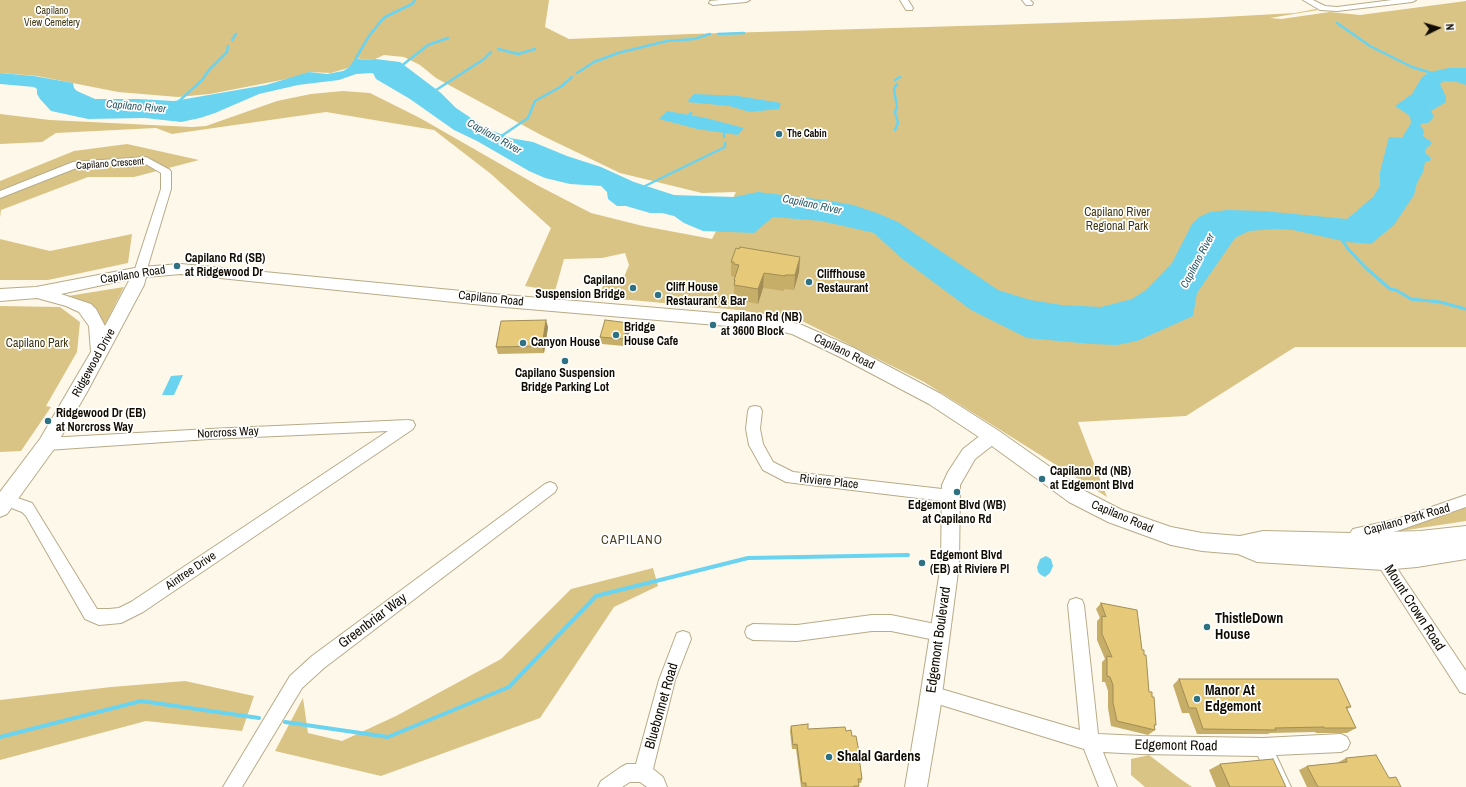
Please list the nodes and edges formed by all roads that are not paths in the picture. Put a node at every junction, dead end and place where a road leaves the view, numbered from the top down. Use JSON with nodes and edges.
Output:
{"nodes":[{"id":1,"x":746,"y":0,"type":"edge"},
{"id":2,"x":904,"y":0,"type":"edge"},
{"id":3,"x":1307,"y":0,"type":"edge"},
{"id":4,"x":1412,"y":0,"type":"edge"},
{"id":5,"x":713,"y":3,"type":"dead end"},
{"id":6,"x":909,"y":8,"type":"dead end"},
{"id":7,"x":0,"y":195,"type":"edge"},
{"id":8,"x":140,"y":272,"type":"junction"},
{"id":9,"x":36,"y":293,"type":"junction"},
{"id":10,"x":0,"y":295,"type":"edge"},
{"id":11,"x":100,"y":352,"type":"junction"},
{"id":12,"x":756,"y":411,"type":"dead end"},
{"id":13,"x":408,"y":425,"type":"joint"},
{"id":14,"x":992,"y":436,"type":"junction"},
{"id":15,"x":47,"y":444,"type":"junction"},
{"id":16,"x":550,"y":488,"type":"dead end"},
{"id":17,"x":950,"y":496,"type":"junction"},
{"id":18,"x":1466,"y":501,"type":"edge"},
{"id":19,"x":3,"y":504,"type":"edge"},
{"id":20,"x":1466,"y":536,"type":"edge"},
{"id":21,"x":1431,"y":539,"type":"junction"},
{"id":22,"x":1351,"y":542,"type":"junction"},
{"id":23,"x":1240,"y":545,"type":"junction"},
{"id":24,"x":1466,"y":550,"type":"edge"},
{"id":25,"x":1282,"y":555,"type":"junction"},
{"id":26,"x":1383,"y":560,"type":"junction"},
{"id":27,"x":1076,"y":605,"type":"dead end"},
{"id":28,"x":753,"y":632,"type":"dead end"},
{"id":29,"x":940,"y":633,"type":"junction"},
{"id":30,"x":683,"y":639,"type":"dead end"},
{"id":31,"x":1466,"y":686,"type":"edge"},
{"id":32,"x":931,"y":694,"type":"junction"},
{"id":33,"x":1090,"y":742,"type":"junction"},
{"id":34,"x":1341,"y":743,"type":"dead end"},
{"id":35,"x":1263,"y":747,"type":"junction"},
{"id":36,"x":653,"y":781,"type":"edge"},
{"id":37,"x":232,"y":787,"type":"edge"},
{"id":38,"x":606,"y":787,"type":"edge"},
{"id":39,"x":916,"y":787,"type":"edge"},
{"id":40,"x":1108,"y":787,"type":"edge"},
{"id":41,"x":1282,"y":787,"type":"edge"}],
"edges":[{"from":1,"to":5,"type":"street"},
{"from":2,"to":6,"type":"street"},
{"from":3,"to":4,"type":"street"},
{"from":7,"to":8,"type":"street","name":"Capilano Crescent"},
{"from":8,"to":9,"type":"main road","name":"Capilano Road"},
{"from":8,"to":11,"type":"main road","name":"Ridgewood Drive"},
{"from":8,"to":14,"type":"main road","name":"Capilano Road"},
{"from":9,"to":10,"type":"main road","name":"Capilano Road"},
{"from":9,"to":11,"type":"main road"},
{"from":11,"to":15,"type":"main road","name":"Ridgewood Drive"},
{"from":12,"to":17,"type":"street","name":"Riviere Place"},
{"from":13,"to":15,"type":"street","name":"Norcross Way"},
{"from":13,"to":19,"type":"street","name":"Aintree Drive"},
{"from":14,"to":17,"type":"street","name":"Edgemont Boulevard"},
{"from":14,"to":23,"type":"main road","name":"Capilano Road"},
{"from":15,"to":19,"type":"main road","name":"Ridgewood Drive"},
{"from":16,"to":37,"type":"street","name":"Greenbriar Way"},
{"from":17,"to":29,"type":"street","name":"Edgemont Boulevard"},
{"from":18,"to":22,"type":"street","name":"Capilano Park Road"},
{"from":20,"to":21,"type":"main road","name":"Capilano Road"},
{"from":21,"to":22,"type":"main road","name":"Capilano Road"},
{"from":21,"to":26,"type":"main road"},
{"from":22,"to":23,"type":"main road","name":"Capilano Road"},
{"from":22,"to":25,"type":"main road"},
{"from":22,"to":26,"type":"street","name":"Mount Crown Road"},
{"from":23,"to":25,"type":"main road","name":"Capilano Road"},
{"from":24,"to":26,"type":"main road","name":"Capilano Road"},
{"from":25,"to":26,"type":"main road","name":"Capilano Road"},
{"from":26,"to":31,"type":"street","name":"Mount Crown Road"},
{"from":27,"to":33,"type":"street"},
{"from":28,"to":29,"type":"street"},
{"from":29,"to":32,"type":"street","name":"Edgemont Boulevard"},
{"from":30,"to":36,"type":"street","name":"Bluebonnet Road"},
{"from":32,"to":33,"type":"street","name":"Edgemont Road"},
{"from":32,"to":39,"type":"street","name":"Edgemont Boulevard"},
{"from":33,"to":35,"type":"street","name":"Edgemont Road"},
{"from":33,"to":40,"type":"street"},
{"from":34,"to":35,"type":"street","name":"Edgemont Road"},
{"from":35,"to":41,"type":"street"},
{"from":36,"to":38,"type":"street","name":"Bluebonnet Road"}]}
